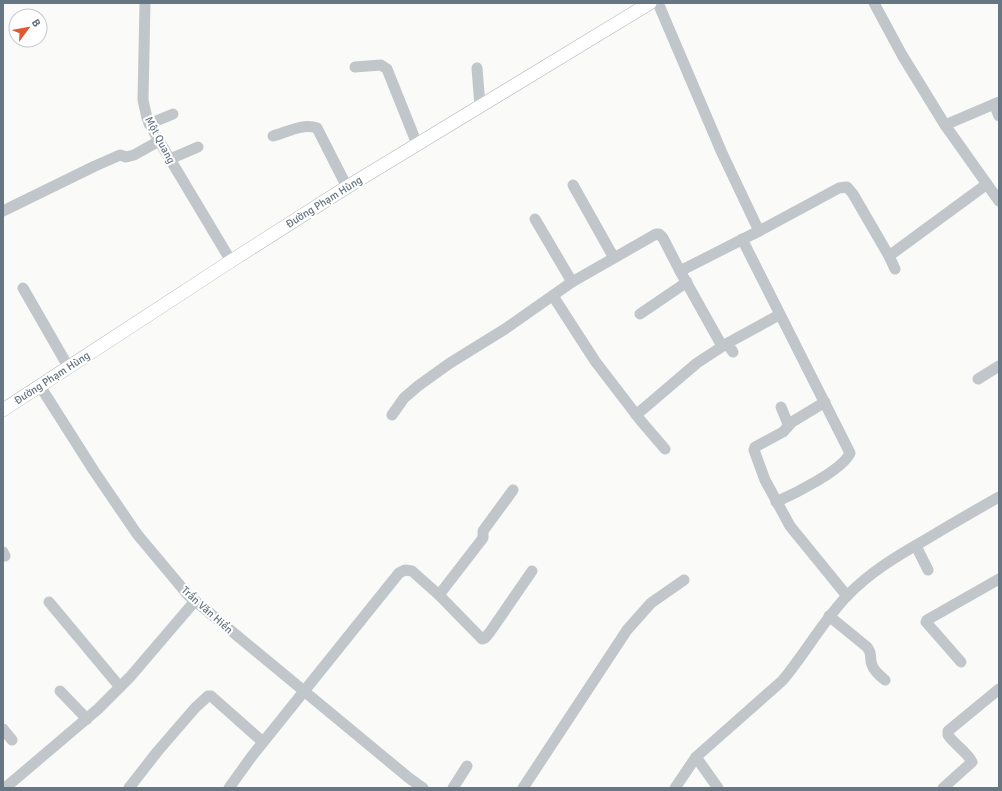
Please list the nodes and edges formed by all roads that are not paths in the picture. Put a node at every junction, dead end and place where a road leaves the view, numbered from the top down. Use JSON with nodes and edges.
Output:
{"nodes":[{"id":1,"x":145,"y":3,"type":"edge"},
{"id":2,"x":650,"y":3,"type":"edge"},
{"id":3,"x":658,"y":3,"type":"edge"},
{"id":4,"x":874,"y":3,"type":"edge"},
{"id":5,"x":355,"y":67,"type":"dead end"},
{"id":6,"x":477,"y":68,"type":"dead end"},
{"id":7,"x":997,"y":103,"type":"edge"},
{"id":8,"x":480,"y":106,"type":"junction"},
{"id":9,"x":173,"y":114,"type":"dead end"},
{"id":10,"x":999,"y":116,"type":"edge"},
{"id":11,"x":149,"y":124,"type":"junction"},
{"id":12,"x":945,"y":125,"type":"junction"},
{"id":13,"x":273,"y":136,"type":"dead end"},
{"id":14,"x":159,"y":141,"type":"junction"},
{"id":15,"x":417,"y":144,"type":"junction"},
{"id":16,"x":198,"y":147,"type":"dead end"},
{"id":17,"x":170,"y":159,"type":"junction"},
{"id":18,"x":987,"y":184,"type":"junction"},
{"id":19,"x":573,"y":185,"type":"dead end"},
{"id":20,"x":347,"y":187,"type":"junction"},
{"id":21,"x":999,"y":200,"type":"edge"},
{"id":22,"x":3,"y":211,"type":"edge"},
{"id":23,"x":535,"y":219,"type":"dead end"},
{"id":24,"x":759,"y":231,"type":"junction"},
{"id":25,"x":742,"y":240,"type":"junction"},
{"id":26,"x":890,"y":256,"type":"junction"},
{"id":27,"x":614,"y":258,"type":"junction"},
{"id":28,"x":231,"y":261,"type":"junction"},
{"id":29,"x":895,"y":269,"type":"dead end"},
{"id":30,"x":680,"y":271,"type":"junction"},
{"id":31,"x":572,"y":282,"type":"junction"},
{"id":32,"x":687,"y":282,"type":"junction"},
{"id":33,"x":23,"y":288,"type":"dead end"},
{"id":34,"x":553,"y":296,"type":"junction"},
{"id":35,"x":640,"y":314,"type":"dead end"},
{"id":36,"x":779,"y":315,"type":"junction"},
{"id":37,"x":727,"y":347,"type":"junction"},
{"id":38,"x":999,"y":366,"type":"edge"},
{"id":39,"x":68,"y":368,"type":"junction"},
{"id":40,"x":978,"y":379,"type":"dead end"},
{"id":41,"x":40,"y":386,"type":"junction"},
{"id":42,"x":825,"y":402,"type":"junction"},
{"id":43,"x":781,"y":407,"type":"dead end"},
{"id":44,"x":4,"y":408,"type":"edge"},
{"id":45,"x":392,"y":415,"type":"dead end"},
{"id":46,"x":636,"y":415,"type":"junction"},
{"id":47,"x":788,"y":424,"type":"junction"},
{"id":48,"x":665,"y":449,"type":"dead end"},
{"id":49,"x":513,"y":490,"type":"dead end"},
{"id":50,"x":999,"y":496,"type":"edge"},
{"id":51,"x":776,"y":502,"type":"junction"},
{"id":52,"x":916,"y":546,"type":"junction"},
{"id":53,"x":928,"y":570,"type":"dead end"},
{"id":54,"x":532,"y":571,"type":"dead end"},
{"id":55,"x":999,"y":579,"type":"edge"},
{"id":56,"x":684,"y":580,"type":"dead end"},
{"id":57,"x":439,"y":595,"type":"junction"},
{"id":58,"x":847,"y":596,"type":"junction"},
{"id":59,"x":48,"y":602,"type":"dead end"},
{"id":60,"x":190,"y":607,"type":"junction"},
{"id":61,"x":829,"y":616,"type":"junction"},
{"id":62,"x":961,"y":662,"type":"dead end"},
{"id":63,"x":885,"y":680,"type":"dead end"},
{"id":64,"x":120,"y":687,"type":"junction"},
{"id":65,"x":999,"y":689,"type":"edge"},
{"id":66,"x":60,"y":691,"type":"dead end"},
{"id":67,"x":301,"y":696,"type":"junction"},
{"id":68,"x":87,"y":719,"type":"junction"},
{"id":69,"x":3,"y":728,"type":"edge"},
{"id":70,"x":12,"y":740,"type":"dead end"},
{"id":71,"x":263,"y":742,"type":"junction"},
{"id":72,"x":696,"y":757,"type":"junction"},
{"id":73,"x":467,"y":766,"type":"dead end"},
{"id":74,"x":421,"y":787,"type":"edge"},
{"id":75,"x":5,"y":788,"type":"edge"},
{"id":76,"x":129,"y":788,"type":"edge"},
{"id":77,"x":229,"y":788,"type":"edge"},
{"id":78,"x":453,"y":788,"type":"edge"},
{"id":79,"x":523,"y":788,"type":"edge"},
{"id":80,"x":675,"y":788,"type":"edge"},
{"id":81,"x":718,"y":788,"type":"edge"},
{"id":82,"x":943,"y":788,"type":"edge"}],
"edges":[{"from":1,"to":11,"type":"street","name":"Một Quang"},
{"from":2,"to":8,"type":"main road","name":"Đường Phạm Hùng"},
{"from":3,"to":24,"type":"street"},
{"from":4,"to":12,"type":"street"},
{"from":5,"to":15,"type":"street"},
{"from":6,"to":8,"type":"street"},
{"from":7,"to":10,"type":"street"},
{"from":7,"to":12,"type":"street"},
{"from":8,"to":15,"type":"main road","name":"Đường Phạm Hùng"},
{"from":9,"to":11,"type":"street"},
{"from":11,"to":14,"type":"street","name":"Một Quang"},
{"from":12,"to":18,"type":"street"},
{"from":13,"to":20,"type":"street"},
{"from":14,"to":17,"type":"street","name":"Một Quang"},
{"from":14,"to":22,"type":"street"},
{"from":15,"to":20,"type":"main road","name":"Đường Phạm Hùng"},
{"from":16,"to":17,"type":"street"},
{"from":17,"to":28,"type":"street","name":"Một Quang"},
{"from":18,"to":21,"type":"street"},
{"from":18,"to":26,"type":"street"},
{"from":19,"to":27,"type":"street"},
{"from":20,"to":28,"type":"main road","name":"Đường Phạm Hùng"},
{"from":23,"to":31,"type":"street"},
{"from":24,"to":25,"type":"street"},
{"from":24,"to":26,"type":"street"},
{"from":25,"to":30,"type":"street"},
{"from":25,"to":36,"type":"street"},
{"from":26,"to":29,"type":"street"},
{"from":27,"to":30,"type":"street"},
{"from":27,"to":31,"type":"street"},
{"from":28,"to":39,"type":"main road","name":"Đường Phạm Hùng"},
{"from":30,"to":32,"type":"street"},
{"from":31,"to":34,"type":"street"},
{"from":32,"to":35,"type":"street"},
{"from":32,"to":37,"type":"street"},
{"from":33,"to":39,"type":"street"},
{"from":34,"to":45,"type":"street"},
{"from":34,"to":46,"type":"street"},
{"from":36,"to":37,"type":"street"},
{"from":36,"to":42,"type":"street"},
{"from":37,"to":46,"type":"street"},
{"from":38,"to":40,"type":"street"},
{"from":39,"to":41,"type":"main road","name":"Đường Phạm Hùng"},
{"from":41,"to":44,"type":"main road","name":"Đường Phạm Hùng"},
{"from":41,"to":60,"type":"street","name":"Trần Văn Hiển"},
{"from":42,"to":47,"type":"street"},
{"from":42,"to":51,"type":"street"},
{"from":43,"to":47,"type":"street"},
{"from":46,"to":48,"type":"street"},
{"from":47,"to":51,"type":"street"},
{"from":49,"to":57,"type":"street"},
{"from":50,"to":52,"type":"street"},
{"from":51,"to":58,"type":"street"},
{"from":52,"to":53,"type":"street"},
{"from":52,"to":58,"type":"street"},
{"from":54,"to":57,"type":"street"},
{"from":55,"to":62,"type":"street"},
{"from":56,"to":79,"type":"street"},
{"from":57,"to":67,"type":"street"},
{"from":58,"to":61,"type":"street"},
{"from":59,"to":64,"type":"street"},
{"from":60,"to":64,"type":"street"},
{"from":60,"to":67,"type":"street","name":"Trần Văn Hiển"},
{"from":61,"to":63,"type":"street"},
{"from":61,"to":72,"type":"street"},
{"from":64,"to":68,"type":"street"},
{"from":65,"to":82,"type":"street"},
{"from":66,"to":68,"type":"street"},
{"from":67,"to":71,"type":"street"},
{"from":67,"to":74,"type":"street","name":"Trần Văn Hiển"},
{"from":68,"to":75,"type":"street"},
{"from":69,"to":70,"type":"street"},
{"from":71,"to":76,"type":"street"},
{"from":71,"to":77,"type":"street"},
{"from":72,"to":80,"type":"street"},
{"from":72,"to":81,"type":"street"},
{"from":73,"to":78,"type":"street"}]}
